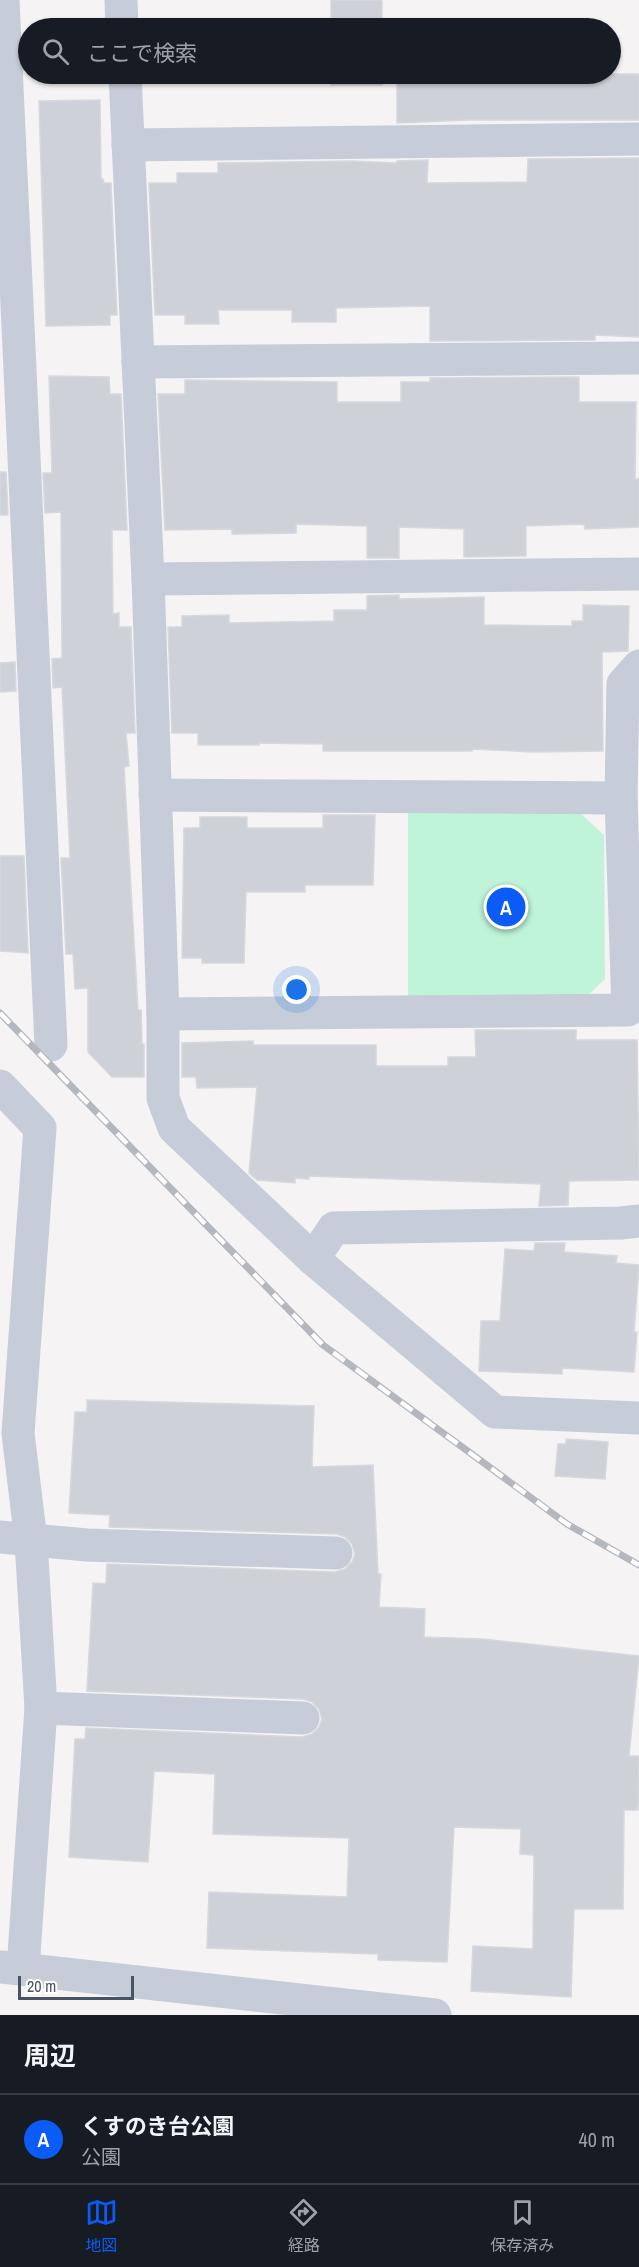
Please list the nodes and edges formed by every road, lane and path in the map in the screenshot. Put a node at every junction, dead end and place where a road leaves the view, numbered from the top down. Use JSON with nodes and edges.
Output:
{"nodes":[{"id":1,"x":3,"y":0,"type":"edge"},
{"id":2,"x":121,"y":0,"type":"edge"},
{"id":3,"x":122,"y":18,"type":"edge"},
{"id":4,"x":125,"y":84,"type":"edge"},
{"id":5,"x":3,"y":90,"type":"edge"},
{"id":6,"x":639,"y":139,"type":"edge"},
{"id":7,"x":128,"y":145,"type":"junction"},
{"id":8,"x":9,"y":352,"type":"edge"},
{"id":9,"x":639,"y":358,"type":"edge"},
{"id":10,"x":138,"y":362,"type":"junction"},
{"id":11,"x":639,"y":574,"type":"edge"},
{"id":12,"x":148,"y":579,"type":"junction"},
{"id":13,"x":639,"y":666,"type":"edge"},
{"id":14,"x":155,"y":795,"type":"junction"},
{"id":15,"x":621,"y":798,"type":"junction"},
{"id":16,"x":163,"y":1014,"type":"junction"},
{"id":17,"x":51,"y":1045,"type":"dead end"},
{"id":18,"x":0,"y":1086,"type":"edge"},
{"id":19,"x":639,"y":1221,"type":"edge"},
{"id":20,"x":313,"y":1259,"type":"junction"},
{"id":21,"x":14,"y":1321,"type":"edge"},
{"id":22,"x":639,"y":1418,"type":"edge"},
{"id":23,"x":15,"y":1539,"type":"edge"},
{"id":24,"x":336,"y":1553,"type":"dead end"},
{"id":25,"x":41,"y":1708,"type":"junction"},
{"id":26,"x":303,"y":1718,"type":"dead end"},
{"id":27,"x":11,"y":1968,"type":"edge"},
{"id":28,"x":314,"y":2008,"type":"edge"},
{"id":29,"x":435,"y":2015,"type":"edge"}],
"edges":[{"from":1,"to":5,"type":"street"},
{"from":2,"to":3,"type":"street"},
{"from":4,"to":7,"type":"street"},
{"from":5,"to":8,"type":"street"},
{"from":6,"to":7,"type":"street"},
{"from":7,"to":10,"type":"street"},
{"from":8,"to":17,"type":"street"},
{"from":9,"to":10,"type":"street"},
{"from":10,"to":12,"type":"street"},
{"from":11,"to":12,"type":"street"},
{"from":12,"to":14,"type":"street"},
{"from":13,"to":15,"type":"street"},
{"from":14,"to":15,"type":"street"},
{"from":14,"to":16,"type":"street"},
{"from":15,"to":16,"type":"street"},
{"from":16,"to":20,"type":"street"},
{"from":18,"to":21,"type":"street"},
{"from":19,"to":20,"type":"street"},
{"from":20,"to":22,"type":"street"},
{"from":21,"to":23,"type":"street"},
{"from":23,"to":24,"type":"street"},
{"from":23,"to":25,"type":"street"},
{"from":25,"to":26,"type":"street"},
{"from":25,"to":27,"type":"street"},
{"from":27,"to":28,"type":"street"},
{"from":28,"to":29,"type":"street"}]}
